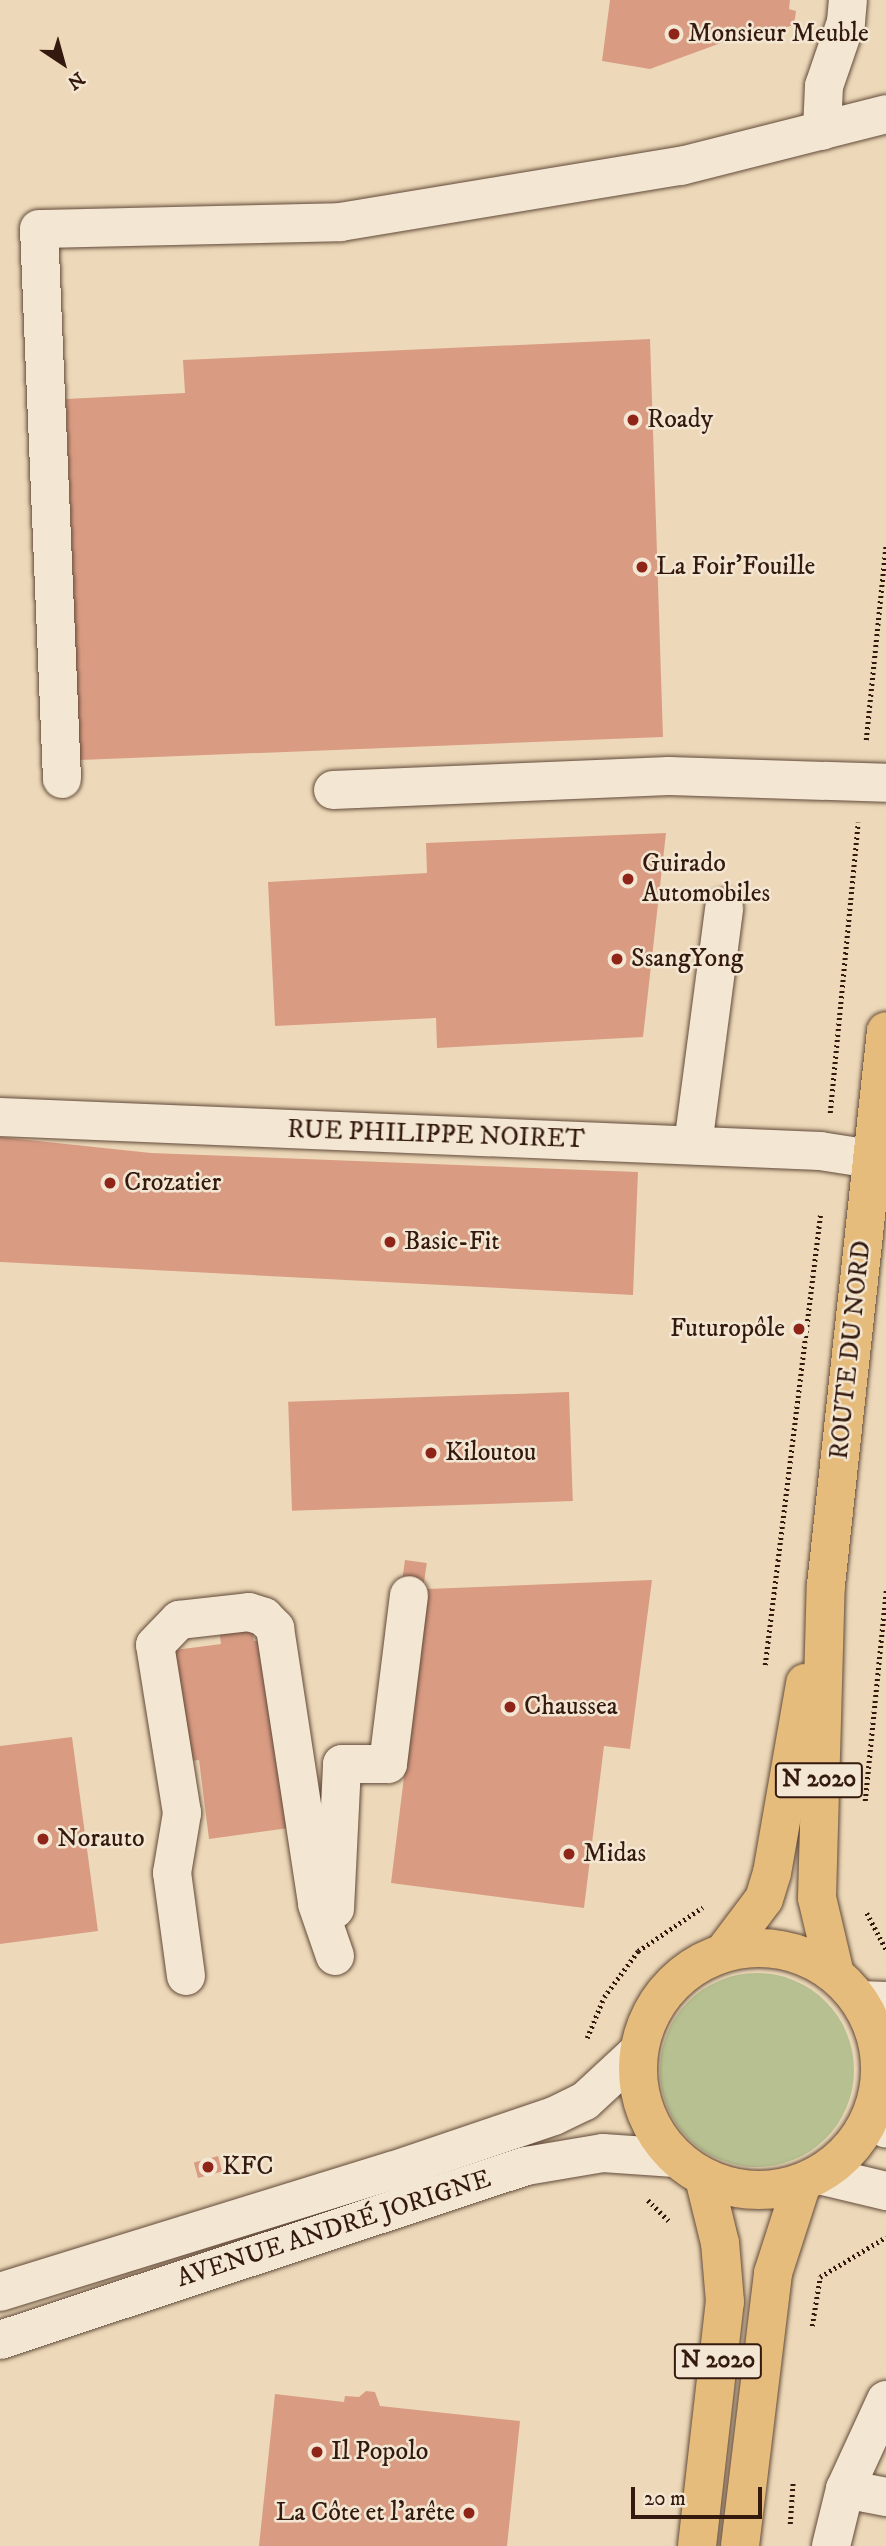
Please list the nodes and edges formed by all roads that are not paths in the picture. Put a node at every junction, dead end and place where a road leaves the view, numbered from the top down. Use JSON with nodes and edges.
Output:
{"nodes":[{"id":1,"x":848,"y":0,"type":"edge"},
{"id":2,"x":886,"y":114,"type":"edge"},
{"id":3,"x":822,"y":131,"type":"junction"},
{"id":4,"x":62,"y":779,"type":"dead end"},
{"id":5,"x":886,"y":783,"type":"edge"},
{"id":6,"x":333,"y":790,"type":"dead end"},
{"id":7,"x":724,"y":908,"type":"dead end"},
{"id":8,"x":886,"y":1031,"type":"edge"},
{"id":9,"x":0,"y":1117,"type":"edge"},
{"id":10,"x":693,"y":1145,"type":"junction"},
{"id":11,"x":871,"y":1159,"type":"junction"},
{"id":12,"x":825,"y":1585,"type":"junction"},
{"id":13,"x":409,"y":1595,"type":"dead end"},
{"id":14,"x":724,"y":1952,"type":"junction"},
{"id":15,"x":186,"y":1976,"type":"dead end"},
{"id":16,"x":860,"y":1992,"type":"edge"},
{"id":17,"x":638,"y":2052,"type":"junction"},
{"id":18,"x":882,"y":2093,"type":"edge"},
{"id":19,"x":690,"y":2168,"type":"junction"},
{"id":20,"x":810,"y":2179,"type":"junction"},
{"id":21,"x":886,"y":2191,"type":"edge"},
{"id":22,"x":0,"y":2292,"type":"edge"},
{"id":23,"x":0,"y":2340,"type":"edge"},
{"id":24,"x":886,"y":2400,"type":"edge"},
{"id":25,"x":845,"y":2489,"type":"junction"},
{"id":26,"x":886,"y":2497,"type":"edge"},
{"id":27,"x":697,"y":2546,"type":"edge"},
{"id":28,"x":740,"y":2546,"type":"edge"},
{"id":29,"x":831,"y":2546,"type":"edge"}],
"edges":[{"from":1,"to":3,"type":"street"},
{"from":2,"to":3,"type":"street"},
{"from":3,"to":4,"type":"street"},
{"from":5,"to":6,"type":"street"},
{"from":7,"to":10,"type":"street"},
{"from":8,"to":11,"type":"main road","name":"ROUTE DU NORD","number":"N 2020"},
{"from":9,"to":10,"type":"street","name":"RUE PHILIPPE NOIRET"},
{"from":10,"to":11,"type":"street","name":"RUE PHILIPPE NOIRET"},
{"from":11,"to":12,"type":"main road","name":"ROUTE DU NORD","number":"N 2020"},
{"from":12,"to":14,"type":"main road","name":"ROUTE DU NORD","number":"N 2020"},
{"from":12,"to":16,"type":"main road","name":"ROUTE DU NORD","number":"N 2020"},
{"from":13,"to":15,"type":"street"},
{"from":14,"to":16,"type":"main road"},
{"from":14,"to":17,"type":"main road"},
{"from":16,"to":18,"type":"main road"},
{"from":17,"to":19,"type":"main road"},
{"from":17,"to":22,"type":"street","name":"AVENUE ANDRÉ JORIGNE"},
{"from":18,"to":20,"type":"main road"},
{"from":19,"to":20,"type":"main road"},
{"from":19,"to":23,"type":"street","name":"AVENUE ANDRÉ JORIGNE"},
{"from":19,"to":27,"type":"main road","number":"N 2020"},
{"from":20,"to":21,"type":"street"},
{"from":20,"to":28,"type":"main road","number":"N 2020"},
{"from":24,"to":25,"type":"street"},
{"from":25,"to":26,"type":"street"},
{"from":25,"to":29,"type":"street"}]}
